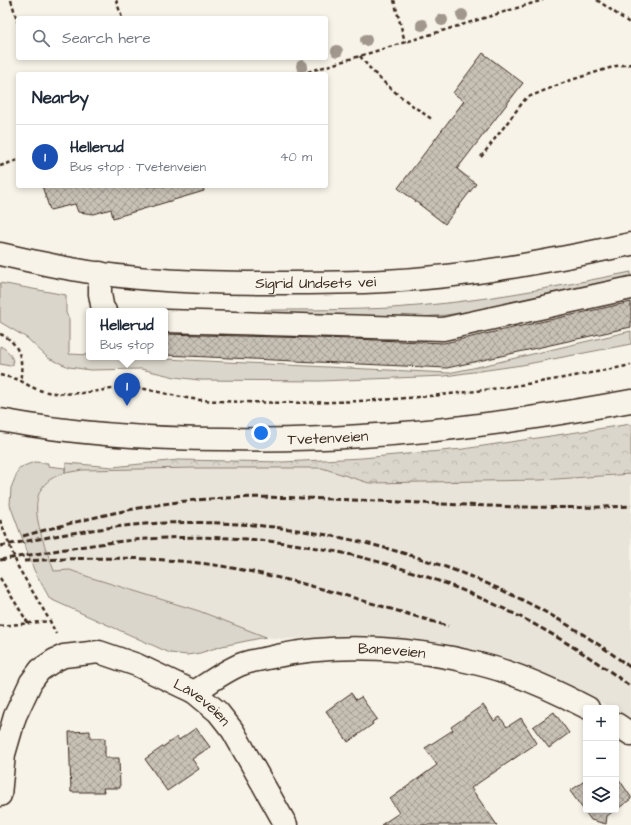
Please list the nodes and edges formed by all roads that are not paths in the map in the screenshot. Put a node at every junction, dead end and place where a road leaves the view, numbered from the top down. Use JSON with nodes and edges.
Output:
{"nodes":[{"id":1,"x":631,"y":244,"type":"edge"},
{"id":2,"x":0,"y":254,"type":"edge"},
{"id":3,"x":100,"y":274,"type":"junction"},
{"id":4,"x":631,"y":288,"type":"edge"},
{"id":5,"x":103,"y":308,"type":"edge"},
{"id":6,"x":168,"y":322,"type":"edge"},
{"id":7,"x":631,"y":401,"type":"edge"},
{"id":8,"x":0,"y":420,"type":"edge"},
{"id":9,"x":194,"y":692,"type":"junction"},
{"id":10,"x":583,"y":705,"type":"edge"},
{"id":11,"x":619,"y":726,"type":"edge"},
{"id":12,"x":631,"y":734,"type":"edge"},
{"id":13,"x":0,"y":795,"type":"edge"},
{"id":14,"x":284,"y":823,"type":"edge"}],
"edges":[{"from":1,"to":3,"type":"street","name":"Sigrid Undsets vei"},
{"from":2,"to":3,"type":"street","name":"Sigrid Undsets vei"},
{"from":3,"to":5,"type":"street"},
{"from":4,"to":6,"type":"street"},
{"from":7,"to":8,"type":"street","name":"Tvetenveien"},
{"from":9,"to":10,"type":"street","name":"Baneveien"},
{"from":9,"to":13,"type":"street","name":"Låveveien"},
{"from":9,"to":14,"type":"street","name":"Låveveien"},
{"from":11,"to":12,"type":"street"}]}
